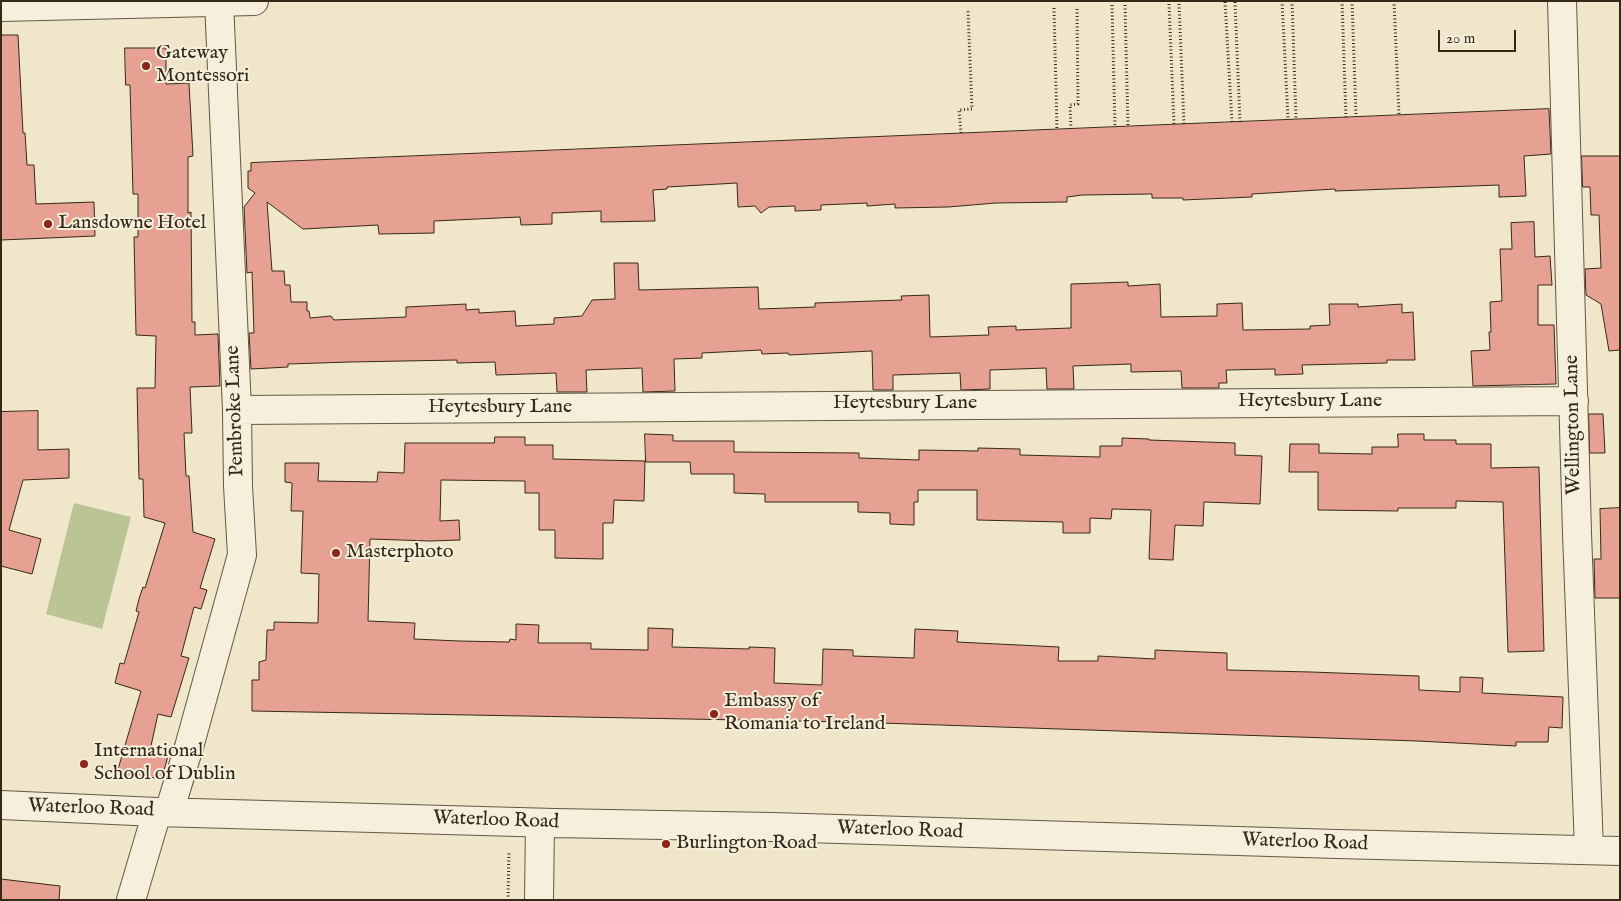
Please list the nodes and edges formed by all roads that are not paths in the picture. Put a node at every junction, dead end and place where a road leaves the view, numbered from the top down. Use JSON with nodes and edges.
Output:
{"nodes":[{"id":1,"x":254,"y":1,"type":"edge"},
{"id":2,"x":1562,"y":1,"type":"edge"},
{"id":3,"x":219,"y":2,"type":"edge"},
{"id":4,"x":1,"y":7,"type":"edge"},
{"id":5,"x":1574,"y":401,"type":"junction"},
{"id":6,"x":237,"y":410,"type":"junction"},
{"id":7,"x":1,"y":805,"type":"edge"},
{"id":8,"x":163,"y":812,"type":"junction"},
{"id":9,"x":540,"y":823,"type":"junction"},
{"id":10,"x":1589,"y":849,"type":"junction"},
{"id":11,"x":1620,"y":851,"type":"edge"},
{"id":12,"x":131,"y":900,"type":"edge"},
{"id":13,"x":539,"y":900,"type":"edge"}],
"edges":[{"from":1,"to":3,"type":"street"},
{"from":2,"to":5,"type":"street","name":"Wellington Lane"},
{"from":3,"to":4,"type":"street"},
{"from":3,"to":6,"type":"street","name":"Pembroke Lane"},
{"from":5,"to":6,"type":"street","name":"Heytesbury Lane"},
{"from":5,"to":10,"type":"street","name":"Wellington Lane"},
{"from":6,"to":8,"type":"street","name":"Pembroke Lane"},
{"from":7,"to":8,"type":"street","name":"Waterloo Road"},
{"from":8,"to":9,"type":"street","name":"Waterloo Road"},
{"from":8,"to":12,"type":"street","name":"Pembroke Lane"},
{"from":9,"to":10,"type":"street","name":"Waterloo Road"},
{"from":9,"to":13,"type":"street"},
{"from":10,"to":11,"type":"street","name":"Waterloo Road"}]}
